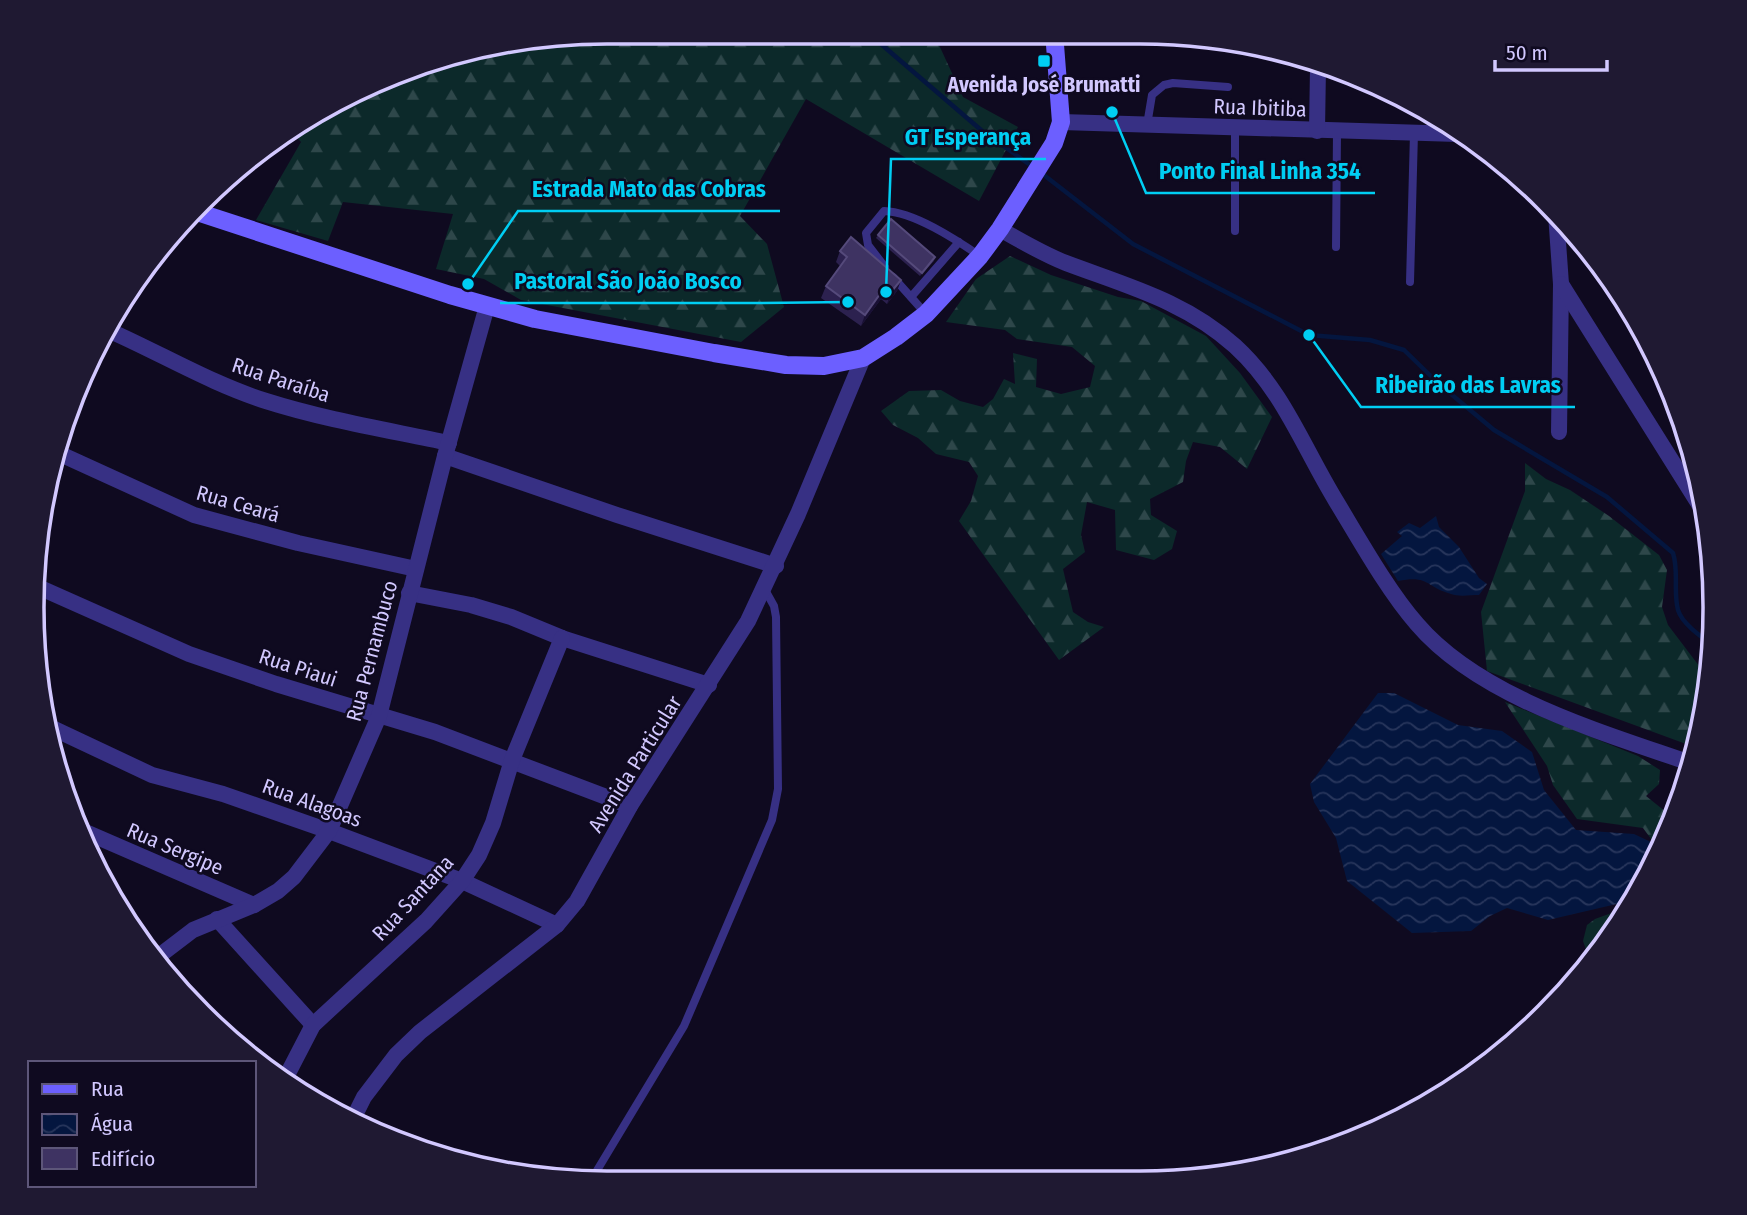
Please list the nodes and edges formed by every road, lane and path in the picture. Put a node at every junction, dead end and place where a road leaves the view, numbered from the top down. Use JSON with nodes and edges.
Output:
{"nodes":[{"id":1,"x":1055,"y":44,"type":"edge"},
{"id":2,"x":1318,"y":73,"type":"edge"},
{"id":3,"x":1228,"y":87,"type":"dead end"},
{"id":4,"x":1061,"y":122,"type":"junction"},
{"id":5,"x":1147,"y":125,"type":"junction"},
{"id":6,"x":1235,"y":128,"type":"junction"},
{"id":7,"x":1317,"y":131,"type":"junction"},
{"id":8,"x":1337,"y":132,"type":"junction"},
{"id":9,"x":1414,"y":133,"type":"junction"},
{"id":10,"x":1445,"y":134,"type":"edge"},
{"id":11,"x":204,"y":214,"type":"edge"},
{"id":12,"x":1000,"y":229,"type":"junction"},
{"id":13,"x":1557,"y":230,"type":"edge"},
{"id":14,"x":1235,"y":231,"type":"dead end"},
{"id":15,"x":959,"y":242,"type":"junction"},
{"id":16,"x":1336,"y":247,"type":"dead end"},
{"id":17,"x":980,"y":256,"type":"junction"},
{"id":18,"x":1410,"y":282,"type":"dead end"},
{"id":19,"x":1561,"y":284,"type":"junction"},
{"id":20,"x":911,"y":297,"type":"junction"},
{"id":21,"x":487,"y":306,"type":"junction"},
{"id":22,"x":926,"y":314,"type":"junction"},
{"id":23,"x":115,"y":333,"type":"edge"},
{"id":24,"x":863,"y":358,"type":"junction"},
{"id":25,"x":1559,"y":432,"type":"dead end"},
{"id":26,"x":447,"y":450,"type":"junction"},
{"id":27,"x":65,"y":456,"type":"edge"},
{"id":28,"x":1690,"y":490,"type":"edge"},
{"id":29,"x":776,"y":566,"type":"junction"},
{"id":30,"x":416,"y":569,"type":"junction"},
{"id":31,"x":764,"y":588,"type":"junction"},
{"id":32,"x":44,"y":590,"type":"edge"},
{"id":33,"x":410,"y":593,"type":"junction"},
{"id":34,"x":562,"y":638,"type":"junction"},
{"id":35,"x":709,"y":685,"type":"junction"},
{"id":36,"x":379,"y":716,"type":"junction"},
{"id":37,"x":58,"y":731,"type":"edge"},
{"id":38,"x":512,"y":760,"type":"junction"},
{"id":39,"x":1682,"y":760,"type":"edge"},
{"id":40,"x":631,"y":806,"type":"junction"},
{"id":41,"x":329,"y":831,"type":"junction"},
{"id":42,"x":96,"y":844,"type":"edge"},
{"id":43,"x":462,"y":881,"type":"junction"},
{"id":44,"x":254,"y":905,"type":"junction"},
{"id":45,"x":217,"y":919,"type":"junction"},
{"id":46,"x":557,"y":925,"type":"junction"},
{"id":47,"x":162,"y":954,"type":"edge"},
{"id":48,"x":313,"y":1025,"type":"junction"},
{"id":49,"x":289,"y":1072,"type":"edge"},
{"id":50,"x":356,"y":1112,"type":"edge"},
{"id":51,"x":597,"y":1171,"type":"edge"}],
"edges":[{"from":1,"to":4,"type":"main road"},
{"from":2,"to":7,"type":"street"},
{"from":3,"to":5,"type":"lane"},
{"from":4,"to":5,"type":"street","name":"Rua Ibitiba"},
{"from":4,"to":12,"type":"main road"},
{"from":5,"to":6,"type":"street","name":"Rua Ibitiba"},
{"from":6,"to":7,"type":"street","name":"Rua Ibitiba"},
{"from":6,"to":14,"type":"lane"},
{"from":7,"to":8,"type":"street","name":"Rua Ibitiba"},
{"from":8,"to":9,"type":"street","name":"Rua Ibitiba"},
{"from":8,"to":16,"type":"lane"},
{"from":9,"to":10,"type":"street","name":"Rua Ibitiba"},
{"from":9,"to":18,"type":"lane"},
{"from":11,"to":21,"type":"main road"},
{"from":12,"to":17,"type":"main road"},
{"from":12,"to":39,"type":"street"},
{"from":13,"to":19,"type":"street"},
{"from":15,"to":17,"type":"lane"},
{"from":15,"to":20,"type":"lane"},
{"from":15,"to":20,"type":"lane"},
{"from":17,"to":22,"type":"main road"},
{"from":19,"to":25,"type":"street"},
{"from":19,"to":28,"type":"street"},
{"from":20,"to":22,"type":"lane"},
{"from":21,"to":24,"type":"main road"},
{"from":21,"to":26,"type":"street","name":"Rua Pernambuco"},
{"from":22,"to":24,"type":"main road"},
{"from":23,"to":26,"type":"street","name":"Rua Paraíba"},
{"from":24,"to":29,"type":"street","name":"Avenida Particular"},
{"from":26,"to":29,"type":"street","name":"Rua Paraíba"},
{"from":26,"to":30,"type":"street","name":"Rua Pernambuco"},
{"from":27,"to":30,"type":"street","name":"Rua Ceará"},
{"from":29,"to":31,"type":"street","name":"Avenida Particular"},
{"from":30,"to":33,"type":"street","name":"Rua Pernambuco"},
{"from":31,"to":35,"type":"street","name":"Avenida Particular"},
{"from":31,"to":51,"type":"lane"},
{"from":32,"to":36,"type":"street","name":"Rua Piaui"},
{"from":33,"to":34,"type":"street"},
{"from":33,"to":36,"type":"street","name":"Rua Pernambuco"},
{"from":34,"to":35,"type":"street"},
{"from":34,"to":38,"type":"street","name":"Rua Santana"},
{"from":35,"to":40,"type":"street","name":"Avenida Particular"},
{"from":36,"to":38,"type":"street","name":"Rua Piaui"},
{"from":36,"to":41,"type":"street","name":"Rua Pernambuco"},
{"from":37,"to":41,"type":"street","name":"Rua Alagoas"},
{"from":38,"to":40,"type":"street","name":"Rua Piaui"},
{"from":38,"to":43,"type":"street","name":"Rua Santana"},
{"from":40,"to":46,"type":"street","name":"Avenida Particular"},
{"from":41,"to":43,"type":"street","name":"Rua Alagoas"},
{"from":41,"to":44,"type":"street","name":"Rua Pernambuco"},
{"from":42,"to":44,"type":"street","name":"Rua Sergipe"},
{"from":43,"to":46,"type":"street","name":"Rua Alagoas"},
{"from":43,"to":48,"type":"street","name":"Rua Santana"},
{"from":44,"to":45,"type":"street","name":"Rua Pernambuco"},
{"from":45,"to":47,"type":"street","name":"Rua Pernambuco"},
{"from":45,"to":48,"type":"street"},
{"from":46,"to":50,"type":"street","name":"Avenida Particular"},
{"from":48,"to":49,"type":"street","name":"Rua Santana"}]}
